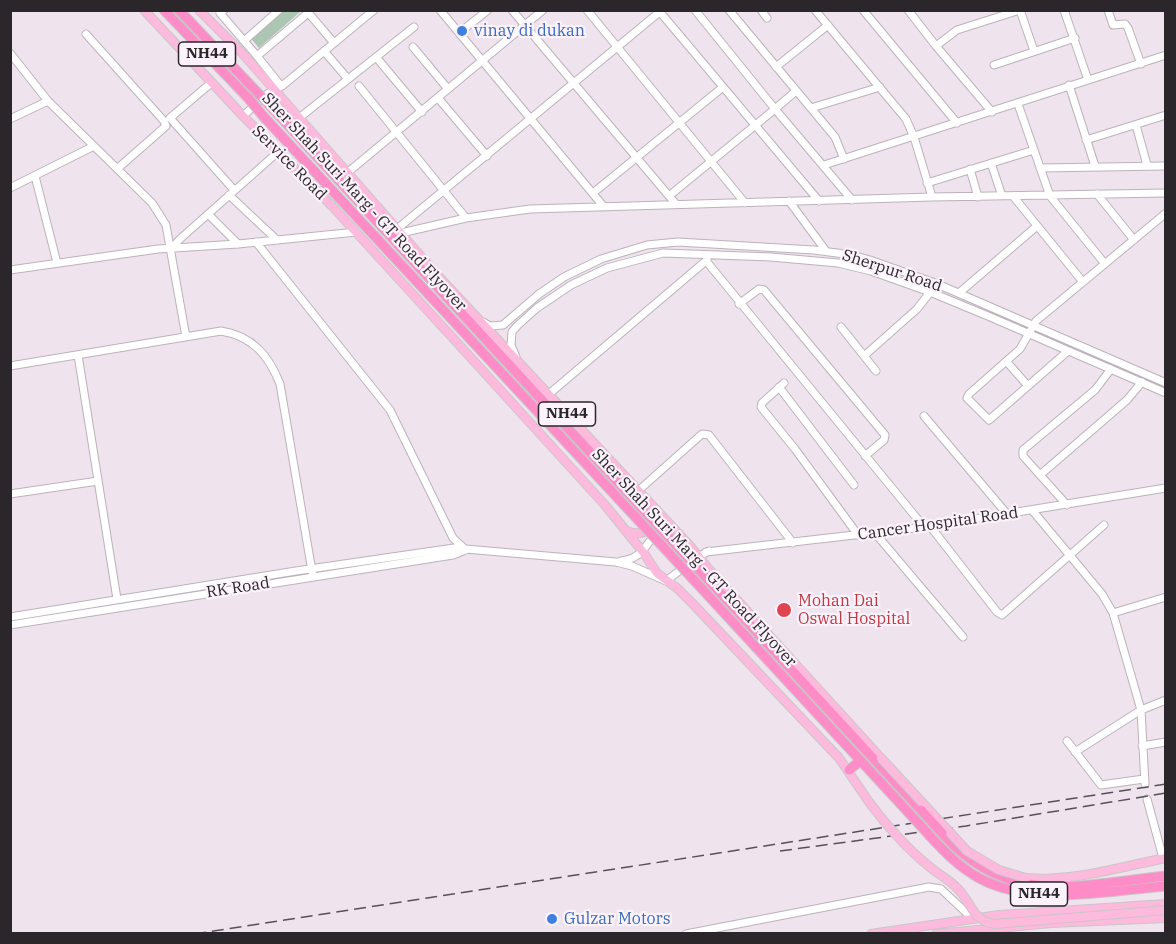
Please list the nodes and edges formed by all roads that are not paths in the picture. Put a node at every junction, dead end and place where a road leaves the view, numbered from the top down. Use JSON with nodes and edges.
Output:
{"nodes":[{"id":1,"x":144,"y":10,"type":"edge"},
{"id":2,"x":164,"y":10,"type":"edge"},
{"id":3,"x":178,"y":10,"type":"edge"},
{"id":4,"x":199,"y":10,"type":"edge"},
{"id":5,"x":224,"y":10,"type":"edge"},
{"id":6,"x":279,"y":10,"type":"edge"},
{"id":7,"x":317,"y":10,"type":"edge"},
{"id":8,"x":374,"y":10,"type":"edge"},
{"id":9,"x":441,"y":10,"type":"edge"},
{"id":10,"x":488,"y":10,"type":"edge"},
{"id":11,"x":512,"y":10,"type":"edge"},
{"id":12,"x":543,"y":10,"type":"edge"},
{"id":13,"x":587,"y":10,"type":"edge"},
{"id":14,"x":695,"y":10,"type":"edge"},
{"id":15,"x":729,"y":10,"type":"edge"},
{"id":16,"x":761,"y":10,"type":"edge"},
{"id":17,"x":815,"y":10,"type":"edge"},
{"id":18,"x":863,"y":10,"type":"edge"},
{"id":19,"x":908,"y":10,"type":"edge"},
{"id":20,"x":1020,"y":10,"type":"edge"},
{"id":21,"x":1064,"y":10,"type":"edge"},
{"id":22,"x":1108,"y":10,"type":"edge"},
{"id":23,"x":661,"y":11,"type":"edge"},
{"id":24,"x":308,"y":13,"type":"edge"},
{"id":25,"x":767,"y":18,"type":"dead end"},
{"id":26,"x":828,"y":25,"type":"junction"},
{"id":27,"x":524,"y":26,"type":"junction"},
{"id":28,"x":414,"y":27,"type":"dead end"},
{"id":29,"x":459,"y":33,"type":"junction"},
{"id":30,"x":86,"y":34,"type":"dead end"},
{"id":31,"x":1075,"y":38,"type":"junction"},
{"id":32,"x":244,"y":41,"type":"junction"},
{"id":33,"x":334,"y":43,"type":"junction"},
{"id":34,"x":618,"y":46,"type":"junction"},
{"id":35,"x":936,"y":46,"type":"junction"},
{"id":36,"x":413,"y":47,"type":"dead end"},
{"id":37,"x":324,"y":51,"type":"junction"},
{"id":38,"x":1034,"y":51,"type":"junction"},
{"id":39,"x":10,"y":53,"type":"edge"},
{"id":40,"x":256,"y":56,"type":"junction"},
{"id":41,"x":1166,"y":56,"type":"edge"},
{"id":42,"x":376,"y":57,"type":"junction"},
{"id":43,"x":482,"y":61,"type":"junction"},
{"id":44,"x":1141,"y":64,"type":"junction"},
{"id":45,"x":994,"y":66,"type":"dead end"},
{"id":46,"x":776,"y":67,"type":"junction"},
{"id":47,"x":348,"y":79,"type":"junction"},
{"id":48,"x":1088,"y":80,"type":"junction"},
{"id":49,"x":211,"y":83,"type":"junction"},
{"id":50,"x":573,"y":83,"type":"junction"},
{"id":51,"x":1069,"y":85,"type":"junction"},
{"id":52,"x":359,"y":86,"type":"dead end"},
{"id":53,"x":723,"y":87,"type":"junction"},
{"id":54,"x":880,"y":87,"type":"junction"},
{"id":55,"x":277,"y":88,"type":"junction"},
{"id":56,"x":448,"y":89,"type":"junction"},
{"id":57,"x":796,"y":91,"type":"junction"},
{"id":58,"x":438,"y":98,"type":"junction"},
{"id":59,"x":48,"y":101,"type":"junction"},
{"id":60,"x":1018,"y":104,"type":"junction"},
{"id":61,"x":811,"y":108,"type":"junction"},
{"id":62,"x":775,"y":109,"type":"junction"},
{"id":63,"x":422,"y":112,"type":"junction"},
{"id":64,"x":992,"y":112,"type":"junction"},
{"id":65,"x":1166,"y":115,"type":"edge"},
{"id":66,"x":243,"y":116,"type":"junction"},
{"id":67,"x":299,"y":118,"type":"junction"},
{"id":68,"x":10,"y":119,"type":"edge"},
{"id":69,"x":530,"y":119,"type":"junction"},
{"id":70,"x":679,"y":122,"type":"junction"},
{"id":71,"x":957,"y":123,"type":"junction"},
{"id":72,"x":1136,"y":125,"type":"junction"},
{"id":73,"x":755,"y":126,"type":"junction"},
{"id":74,"x":397,"y":133,"type":"junction"},
{"id":75,"x":914,"y":137,"type":"junction"},
{"id":76,"x":1086,"y":140,"type":"junction"},
{"id":77,"x":94,"y":146,"type":"junction"},
{"id":78,"x":1034,"y":150,"type":"junction"},
{"id":79,"x":278,"y":152,"type":"junction"},
{"id":80,"x":486,"y":156,"type":"junction"},
{"id":81,"x":637,"y":158,"type":"junction"},
{"id":82,"x":844,"y":159,"type":"junction"},
{"id":83,"x":712,"y":162,"type":"junction"},
{"id":84,"x":991,"y":163,"type":"junction"},
{"id":85,"x":824,"y":165,"type":"junction"},
{"id":86,"x":1147,"y":165,"type":"junction"},
{"id":87,"x":1095,"y":166,"type":"junction"},
{"id":88,"x":1166,"y":166,"type":"edge"},
{"id":89,"x":1040,"y":168,"type":"junction"},
{"id":90,"x":117,"y":169,"type":"junction"},
{"id":91,"x":970,"y":170,"type":"junction"},
{"id":92,"x":347,"y":173,"type":"junction"},
{"id":93,"x":34,"y":176,"type":"junction"},
{"id":94,"x":927,"y":183,"type":"junction"},
{"id":95,"x":10,"y":188,"type":"edge"},
{"id":96,"x":444,"y":190,"type":"junction"},
{"id":97,"x":232,"y":193,"type":"junction"},
{"id":98,"x":1166,"y":193,"type":"edge"},
{"id":99,"x":593,"y":194,"type":"junction"},
{"id":100,"x":1096,"y":194,"type":"junction"},
{"id":101,"x":669,"y":196,"type":"junction"},
{"id":102,"x":978,"y":196,"type":"junction"},
{"id":103,"x":1002,"y":196,"type":"junction"},
{"id":104,"x":1013,"y":196,"type":"junction"},
{"id":105,"x":1050,"y":196,"type":"junction"},
{"id":106,"x":932,"y":197,"type":"junction"},
{"id":107,"x":852,"y":200,"type":"junction"},
{"id":108,"x":789,"y":201,"type":"junction"},
{"id":109,"x":819,"y":201,"type":"junction"},
{"id":110,"x":745,"y":202,"type":"junction"},
{"id":111,"x":676,"y":204,"type":"junction"},
{"id":112,"x":604,"y":207,"type":"junction"},
{"id":113,"x":208,"y":214,"type":"junction"},
{"id":114,"x":1164,"y":217,"type":"edge"},
{"id":115,"x":466,"y":218,"type":"junction"},
{"id":116,"x":1037,"y":226,"type":"junction"},
{"id":117,"x":399,"y":231,"type":"junction"},
{"id":118,"x":356,"y":232,"type":"junction"},
{"id":119,"x":277,"y":240,"type":"junction"},
{"id":120,"x":1134,"y":240,"type":"junction"},
{"id":121,"x":256,"y":242,"type":"junction"},
{"id":122,"x":238,"y":244,"type":"junction"},
{"id":123,"x":709,"y":244,"type":"junction"},
{"id":124,"x":171,"y":249,"type":"junction"},
{"id":125,"x":814,"y":250,"type":"junction"},
{"id":126,"x":826,"y":251,"type":"junction"},
{"id":127,"x":709,"y":254,"type":"junction"},
{"id":128,"x":813,"y":260,"type":"junction"},
{"id":129,"x":706,"y":262,"type":"junction"},
{"id":130,"x":57,"y":263,"type":"junction"},
{"id":131,"x":1105,"y":264,"type":"junction"},
{"id":132,"x":10,"y":270,"type":"edge"},
{"id":133,"x":1083,"y":282,"type":"junction"},
{"id":134,"x":935,"y":283,"type":"junction"},
{"id":135,"x":930,"y":292,"type":"junction"},
{"id":136,"x":959,"y":293,"type":"junction"},
{"id":137,"x":539,"y":294,"type":"junction"},
{"id":138,"x":966,"y":297,"type":"junction"},
{"id":139,"x":546,"y":302,"type":"junction"},
{"id":140,"x":739,"y":304,"type":"junction"},
{"id":141,"x":963,"y":306,"type":"junction"},
{"id":142,"x":481,"y":321,"type":"junction"},
{"id":143,"x":1034,"y":326,"type":"junction"},
{"id":144,"x":841,"y":327,"type":"dead end"},
{"id":145,"x":1030,"y":334,"type":"junction"},
{"id":146,"x":186,"y":337,"type":"junction"},
{"id":147,"x":1068,"y":351,"type":"junction"},
{"id":148,"x":78,"y":355,"type":"junction"},
{"id":149,"x":864,"y":356,"type":"junction"},
{"id":150,"x":517,"y":359,"type":"junction"},
{"id":151,"x":1007,"y":362,"type":"junction"},
{"id":152,"x":10,"y":366,"type":"edge"},
{"id":153,"x":1111,"y":369,"type":"junction"},
{"id":154,"x":876,"y":371,"type":"dead end"},
{"id":155,"x":1142,"y":382,"type":"junction"},
{"id":156,"x":1166,"y":383,"type":"edge"},
{"id":157,"x":1028,"y":386,"type":"junction"},
{"id":158,"x":1166,"y":393,"type":"edge"},
{"id":159,"x":549,"y":394,"type":"junction"},
{"id":160,"x":924,"y":416,"type":"dead end"},
{"id":161,"x":865,"y":456,"type":"junction"},
{"id":162,"x":1040,"y":475,"type":"junction"},
{"id":163,"x":98,"y":481,"type":"junction"},
{"id":164,"x":854,"y":485,"type":"dead end"},
{"id":165,"x":1166,"y":488,"type":"edge"},
{"id":166,"x":638,"y":491,"type":"junction"},
{"id":167,"x":10,"y":494,"type":"edge"},
{"id":168,"x":1067,"y":505,"type":"junction"},
{"id":169,"x":1032,"y":510,"type":"junction"},
{"id":170,"x":1007,"y":514,"type":"junction"},
{"id":171,"x":649,"y":517,"type":"junction"},
{"id":172,"x":1104,"y":525,"type":"dead end"},
{"id":173,"x":927,"y":527,"type":"junction"},
{"id":174,"x":626,"y":530,"type":"junction"},
{"id":175,"x":677,"y":532,"type":"junction"},
{"id":176,"x":875,"y":533,"type":"junction"},
{"id":177,"x":858,"y":535,"type":"junction"},
{"id":178,"x":793,"y":543,"type":"junction"},
{"id":179,"x":690,"y":546,"type":"junction"},
{"id":180,"x":465,"y":550,"type":"junction"},
{"id":181,"x":709,"y":551,"type":"junction"},
{"id":182,"x":643,"y":552,"type":"junction"},
{"id":183,"x":698,"y":556,"type":"junction"},
{"id":184,"x":1071,"y":556,"type":"junction"},
{"id":185,"x":616,"y":562,"type":"junction"},
{"id":186,"x":312,"y":573,"type":"junction"},
{"id":187,"x":666,"y":581,"type":"junction"},
{"id":188,"x":1166,"y":597,"type":"edge"},
{"id":189,"x":117,"y":599,"type":"junction"},
{"id":190,"x":1113,"y":613,"type":"junction"},
{"id":191,"x":10,"y":617,"type":"edge"},
{"id":192,"x":10,"y":625,"type":"edge"},
{"id":193,"x":963,"y":637,"type":"dead end"},
{"id":194,"x":1166,"y":700,"type":"edge"},
{"id":195,"x":1141,"y":710,"type":"junction"},
{"id":196,"x":1066,"y":741,"type":"dead end"},
{"id":197,"x":1166,"y":742,"type":"edge"},
{"id":198,"x":1142,"y":746,"type":"junction"},
{"id":199,"x":866,"y":747,"type":"junction"},
{"id":200,"x":1075,"y":752,"type":"junction"},
{"id":201,"x":860,"y":761,"type":"junction"},
{"id":202,"x":849,"y":770,"type":"junction"},
{"id":203,"x":1147,"y":799,"type":"dead end"},
{"id":204,"x":1164,"y":858,"type":"edge"},
{"id":205,"x":1166,"y":876,"type":"edge"},
{"id":206,"x":1029,"y":880,"type":"junction"},
{"id":207,"x":1166,"y":886,"type":"edge"},
{"id":208,"x":1166,"y":904,"type":"edge"},
{"id":209,"x":1166,"y":910,"type":"edge"},
{"id":210,"x":972,"y":918,"type":"junction"},
{"id":211,"x":1166,"y":918,"type":"edge"},
{"id":212,"x":686,"y":933,"type":"edge"},
{"id":213,"x":871,"y":933,"type":"edge"},
{"id":214,"x":936,"y":933,"type":"edge"}],
"edges":[{"from":1,"to":49,"type":"main road","name":"Service Road"},
{"from":2,"to":171,"type":"highway","name":"Sher Shah Suri Marg - GT Road Flyover","number":"NH44","bridge":true},
{"from":3,"to":171,"type":"highway","name":"Sher Shah Suri Marg - GT Road Flyover","number":"NH44","bridge":true},
{"from":4,"to":55,"type":"main road","name":"Service Road"},
{"from":5,"to":32,"type":"street"},
{"from":6,"to":32,"type":"street"},
{"from":7,"to":24,"type":"street"},
{"from":8,"to":33,"type":"street"},
{"from":9,"to":29,"type":"street"},
{"from":10,"to":29,"type":"street"},
{"from":11,"to":27,"type":"street"},
{"from":12,"to":27,"type":"street"},
{"from":13,"to":34,"type":"street"},
{"from":14,"to":62,"type":"street"},
{"from":15,"to":46,"type":"street"},
{"from":16,"to":25,"type":"street"},
{"from":17,"to":26,"type":"street"},
{"from":18,"to":71,"type":"street"},
{"from":19,"to":35,"type":"street"},
{"from":20,"to":35,"type":"street"},
{"from":20,"to":38,"type":"street"},
{"from":21,"to":31,"type":"street"},
{"from":22,"to":44,"type":"street"},
{"from":23,"to":34,"type":"street"},
{"from":23,"to":53,"type":"street"},
{"from":24,"to":33,"type":"street"},
{"from":24,"to":40,"type":"street"},
{"from":26,"to":46,"type":"street"},
{"from":26,"to":54,"type":"street"},
{"from":27,"to":43,"type":"street"},
{"from":27,"to":50,"type":"street"},
{"from":28,"to":42,"type":"street"},
{"from":29,"to":43,"type":"street"},
{"from":30,"to":90,"type":"street"},
{"from":31,"to":38,"type":"street"},
{"from":31,"to":48,"type":"street"},
{"from":32,"to":40,"type":"street"},
{"from":33,"to":37,"type":"street"},
{"from":34,"to":50,"type":"street"},
{"from":34,"to":70,"type":"street"},
{"from":35,"to":64,"type":"street"},
{"from":36,"to":56,"type":"street"},
{"from":37,"to":47,"type":"street"},
{"from":37,"to":55,"type":"street"},
{"from":38,"to":45,"type":"street"},
{"from":39,"to":59,"type":"street"},
{"from":40,"to":55,"type":"street"},
{"from":41,"to":44,"type":"street"},
{"from":42,"to":47,"type":"street"},
{"from":42,"to":63,"type":"street"},
{"from":43,"to":56,"type":"street"},
{"from":43,"to":69,"type":"street"},
{"from":44,"to":48,"type":"street"},
{"from":46,"to":57,"type":"street"},
{"from":47,"to":67,"type":"street"},
{"from":48,"to":51,"type":"street"},
{"from":49,"to":66,"type":"main road","name":"Service Road"},
{"from":49,"to":97,"type":"street"},
{"from":50,"to":69,"type":"street"},
{"from":50,"to":81,"type":"street"},
{"from":51,"to":60,"type":"street"},
{"from":51,"to":76,"type":"street"},
{"from":52,"to":74,"type":"street"},
{"from":53,"to":70,"type":"street"},
{"from":53,"to":73,"type":"street"},
{"from":54,"to":61,"type":"street"},
{"from":54,"to":75,"type":"street"},
{"from":55,"to":66,"type":"street"},
{"from":55,"to":67,"type":"main road","name":"Service Road"},
{"from":56,"to":58,"type":"street"},
{"from":57,"to":61,"type":"street"},
{"from":57,"to":62,"type":"street"},
{"from":58,"to":63,"type":"street"},
{"from":58,"to":80,"type":"street"},
{"from":59,"to":68,"type":"street"},
{"from":59,"to":77,"type":"street"},
{"from":60,"to":64,"type":"street"},
{"from":60,"to":78,"type":"street"},
{"from":61,"to":82,"type":"street"},
{"from":62,"to":73,"type":"street"},
{"from":62,"to":85,"type":"street"},
{"from":63,"to":74,"type":"street"},
{"from":64,"to":71,"type":"street"},
{"from":65,"to":72,"type":"street"},
{"from":66,"to":79,"type":"main road","name":"Service Road"},
{"from":67,"to":92,"type":"main road","name":"Service Road"},
{"from":69,"to":80,"type":"street"},
{"from":69,"to":99,"type":"street"},
{"from":70,"to":81,"type":"street"},
{"from":70,"to":83,"type":"street"},
{"from":71,"to":75,"type":"street"},
{"from":72,"to":76,"type":"street"},
{"from":72,"to":86,"type":"street"},
{"from":73,"to":83,"type":"street"},
{"from":73,"to":109,"type":"street"},
{"from":74,"to":92,"type":"street"},
{"from":74,"to":96,"type":"street"},
{"from":75,"to":82,"type":"street"},
{"from":75,"to":94,"type":"street"},
{"from":76,"to":87,"type":"street"},
{"from":77,"to":90,"type":"street"},
{"from":77,"to":93,"type":"street"},
{"from":78,"to":84,"type":"street"},
{"from":78,"to":89,"type":"street"},
{"from":79,"to":97,"type":"street"},
{"from":79,"to":118,"type":"main road","name":"Service Road"},
{"from":80,"to":96,"type":"street"},
{"from":81,"to":99,"type":"street"},
{"from":81,"to":101,"type":"street"},
{"from":82,"to":85,"type":"street"},
{"from":83,"to":101,"type":"street"},
{"from":83,"to":110,"type":"street"},
{"from":84,"to":91,"type":"street"},
{"from":84,"to":103,"type":"street"},
{"from":85,"to":107,"type":"street"},
{"from":86,"to":87,"type":"street"},
{"from":86,"to":88,"type":"street"},
{"from":87,"to":89,"type":"street"},
{"from":89,"to":105,"type":"street"},
{"from":90,"to":124,"type":"street"},
{"from":91,"to":94,"type":"street"},
{"from":91,"to":102,"type":"street"},
{"from":92,"to":117,"type":"main road","name":"Service Road"},
{"from":93,"to":95,"type":"street"},
{"from":93,"to":130,"type":"street"},
{"from":94,"to":106,"type":"street"},
{"from":96,"to":115,"type":"street"},
{"from":96,"to":117,"type":"street"},
{"from":97,"to":113,"type":"street"},
{"from":97,"to":119,"type":"street"},
{"from":98,"to":100,"type":"street"},
{"from":99,"to":112,"type":"street"},
{"from":100,"to":105,"type":"street"},
{"from":100,"to":120,"type":"street"},
{"from":101,"to":111,"type":"street"},
{"from":102,"to":103,"type":"street"},
{"from":102,"to":106,"type":"street"},
{"from":103,"to":104,"type":"street"},
{"from":104,"to":105,"type":"street"},
{"from":104,"to":116,"type":"street"},
{"from":105,"to":131,"type":"street"},
{"from":106,"to":107,"type":"street"},
{"from":107,"to":109,"type":"street"},
{"from":108,"to":109,"type":"street"},
{"from":108,"to":110,"type":"street"},
{"from":108,"to":126,"type":"street"},
{"from":110,"to":111,"type":"street"},
{"from":111,"to":112,"type":"street"},
{"from":112,"to":115,"type":"street"},
{"from":113,"to":122,"type":"street"},
{"from":113,"to":124,"type":"street"},
{"from":114,"to":120,"type":"street"},
{"from":115,"to":117,"type":"street"},
{"from":116,"to":133,"type":"street"},
{"from":116,"to":136,"type":"street"},
{"from":117,"to":142,"type":"main road","name":"Service Road","number":"NH44"},
{"from":118,"to":119,"type":"street"},
{"from":118,"to":174,"type":"main road","name":"Service Road","number":"NH44"},
{"from":119,"to":121,"type":"street"},
{"from":120,"to":131,"type":"street"},
{"from":121,"to":122,"type":"street"},
{"from":121,"to":180,"type":"street"},
{"from":122,"to":124,"type":"street"},
{"from":123,"to":125,"type":"street","name":"Sherpur Road"},
{"from":123,"to":127,"type":"street"},
{"from":123,"to":137,"type":"street","name":"Sherpur Road"},
{"from":124,"to":130,"type":"street"},
{"from":124,"to":146,"type":"street"},
{"from":125,"to":126,"type":"street","name":"Sherpur Road"},
{"from":125,"to":128,"type":"street"},
{"from":126,"to":134,"type":"street","name":"Sherpur Road"},
{"from":127,"to":128,"type":"street","name":"Sherpur Road"},
{"from":127,"to":129,"type":"street"},
{"from":127,"to":139,"type":"street","name":"Sherpur Road"},
{"from":128,"to":135,"type":"street","name":"Sherpur Road"},
{"from":129,"to":140,"type":"street"},
{"from":129,"to":159,"type":"street"},
{"from":130,"to":132,"type":"street"},
{"from":131,"to":133,"type":"street"},
{"from":133,"to":143,"type":"street"},
{"from":134,"to":135,"type":"street"},
{"from":134,"to":136,"type":"street","name":"Sherpur Road"},
{"from":135,"to":141,"type":"street","name":"Sherpur Road"},
{"from":135,"to":149,"type":"street"},
{"from":136,"to":138,"type":"street","name":"Sherpur Road"},
{"from":137,"to":139,"type":"street"},
{"from":137,"to":142,"type":"street","name":"Sherpur Road"},
{"from":138,"to":141,"type":"street"},
{"from":138,"to":143,"type":"street","name":"Sherpur Road"},
{"from":139,"to":150,"type":"street","name":"Sherpur Road"},
{"from":140,"to":161,"type":"street"},
{"from":140,"to":161,"type":"street"},
{"from":141,"to":145,"type":"street","name":"Sherpur Road"},
{"from":142,"to":150,"type":"main road","number":"NH44"},
{"from":143,"to":145,"type":"street"},
{"from":143,"to":156,"type":"street","name":"Sherpur Road"},
{"from":144,"to":149,"type":"street"},
{"from":145,"to":147,"type":"street","name":"Sherpur Road"},
{"from":145,"to":151,"type":"street"},
{"from":146,"to":148,"type":"street"},
{"from":146,"to":186,"type":"street"},
{"from":147,"to":153,"type":"street","name":"Sherpur Road"},
{"from":147,"to":157,"type":"street"},
{"from":148,"to":152,"type":"street"},
{"from":148,"to":163,"type":"street"},
{"from":149,"to":154,"type":"street"},
{"from":150,"to":159,"type":"main road","number":"NH44"},
{"from":151,"to":157,"type":"street"},
{"from":151,"to":157,"type":"street"},
{"from":153,"to":155,"type":"street","name":"Sherpur Road"},
{"from":153,"to":162,"type":"street"},
{"from":155,"to":158,"type":"street","name":"Sherpur Road"},
{"from":155,"to":162,"type":"street"},
{"from":159,"to":166,"type":"main road","number":"NH44"},
{"from":160,"to":170,"type":"street"},
{"from":161,"to":173,"type":"street"},
{"from":162,"to":168,"type":"street"},
{"from":163,"to":167,"type":"street"},
{"from":163,"to":189,"type":"street"},
{"from":164,"to":177,"type":"street"},
{"from":165,"to":168,"type":"street","name":"Cancer Hospital Road"},
{"from":166,"to":171,"type":"main road","number":"NH44"},
{"from":166,"to":178,"type":"street"},
{"from":168,"to":169,"type":"street","name":"Cancer Hospital Road"},
{"from":169,"to":170,"type":"street","name":"Cancer Hospital Road"},
{"from":169,"to":184,"type":"street"},
{"from":170,"to":173,"type":"street","name":"Cancer Hospital Road"},
{"from":171,"to":174,"type":"main road"},
{"from":171,"to":175,"type":"main road","number":"NH44"},
{"from":171,"to":199,"type":"highway","name":"Sher Shah Suri Marg - GT Road Flyover","number":"NH44","bridge":true},
{"from":171,"to":201,"type":"highway","name":"Sher Shah Suri Marg - GT Road Flyover","number":"NH44","bridge":true},
{"from":172,"to":184,"type":"street"},
{"from":173,"to":176,"type":"street","name":"Cancer Hospital Road"},
{"from":173,"to":184,"type":"street"},
{"from":174,"to":182,"type":"main road","number":"NH44"},
{"from":175,"to":179,"type":"main road","number":"NH44"},
{"from":175,"to":182,"type":"street"},
{"from":176,"to":177,"type":"street","name":"Cancer Hospital Road"},
{"from":176,"to":193,"type":"street"},
{"from":177,"to":178,"type":"street","name":"Cancer Hospital Road"},
{"from":178,"to":181,"type":"street","name":"Cancer Hospital Road"},
{"from":179,"to":181,"type":"street"},
{"from":179,"to":183,"type":"main road","number":"NH44"},
{"from":180,"to":185,"type":"street","name":"RK Road"},
{"from":180,"to":186,"type":"street","name":"RK Road"},
{"from":181,"to":183,"type":"street"},
{"from":182,"to":185,"type":"street"},
{"from":182,"to":187,"type":"main road","number":"NH44"},
{"from":183,"to":187,"type":"street"},
{"from":183,"to":199,"type":"main road"},
{"from":184,"to":190,"type":"street"},
{"from":185,"to":187,"type":"street"},
{"from":186,"to":189,"type":"street","name":"RK Road"},
{"from":186,"to":192,"type":"street","name":"RK Road"},
{"from":187,"to":202,"type":"main road"},
{"from":188,"to":190,"type":"street"},
{"from":189,"to":191,"type":"street","name":"RK Road"},
{"from":190,"to":195,"type":"street"},
{"from":194,"to":195,"type":"street"},
{"from":195,"to":198,"type":"street"},
{"from":195,"to":200,"type":"street"},
{"from":196,"to":200,"type":"street"},
{"from":197,"to":198,"type":"street"},
{"from":198,"to":200,"type":"street"},
{"from":199,"to":206,"type":"main road","bridge":true},
{"from":199,"to":206,"type":"highway","name":"Sher Shah Suri Marg - GT Road Flyover","number":"NH44","bridge":true},
{"from":201,"to":202,"type":"highway"},
{"from":201,"to":207,"type":"highway","name":"Sher Shah Suri Marg - GT Road Flyover","number":"NH44","bridge":true},
{"from":202,"to":209,"type":"main road","bridge":true},
{"from":203,"to":204,"type":"street"},
{"from":204,"to":206,"type":"main road"},
{"from":205,"to":206,"type":"highway","name":"Sher Shah Suri Marg - GT Road Flyover","number":"NH44"},
{"from":208,"to":210,"type":"main road"},
{"from":210,"to":212,"type":"street"},
{"from":210,"to":213,"type":"main road"},
{"from":211,"to":214,"type":"main road"}]}
